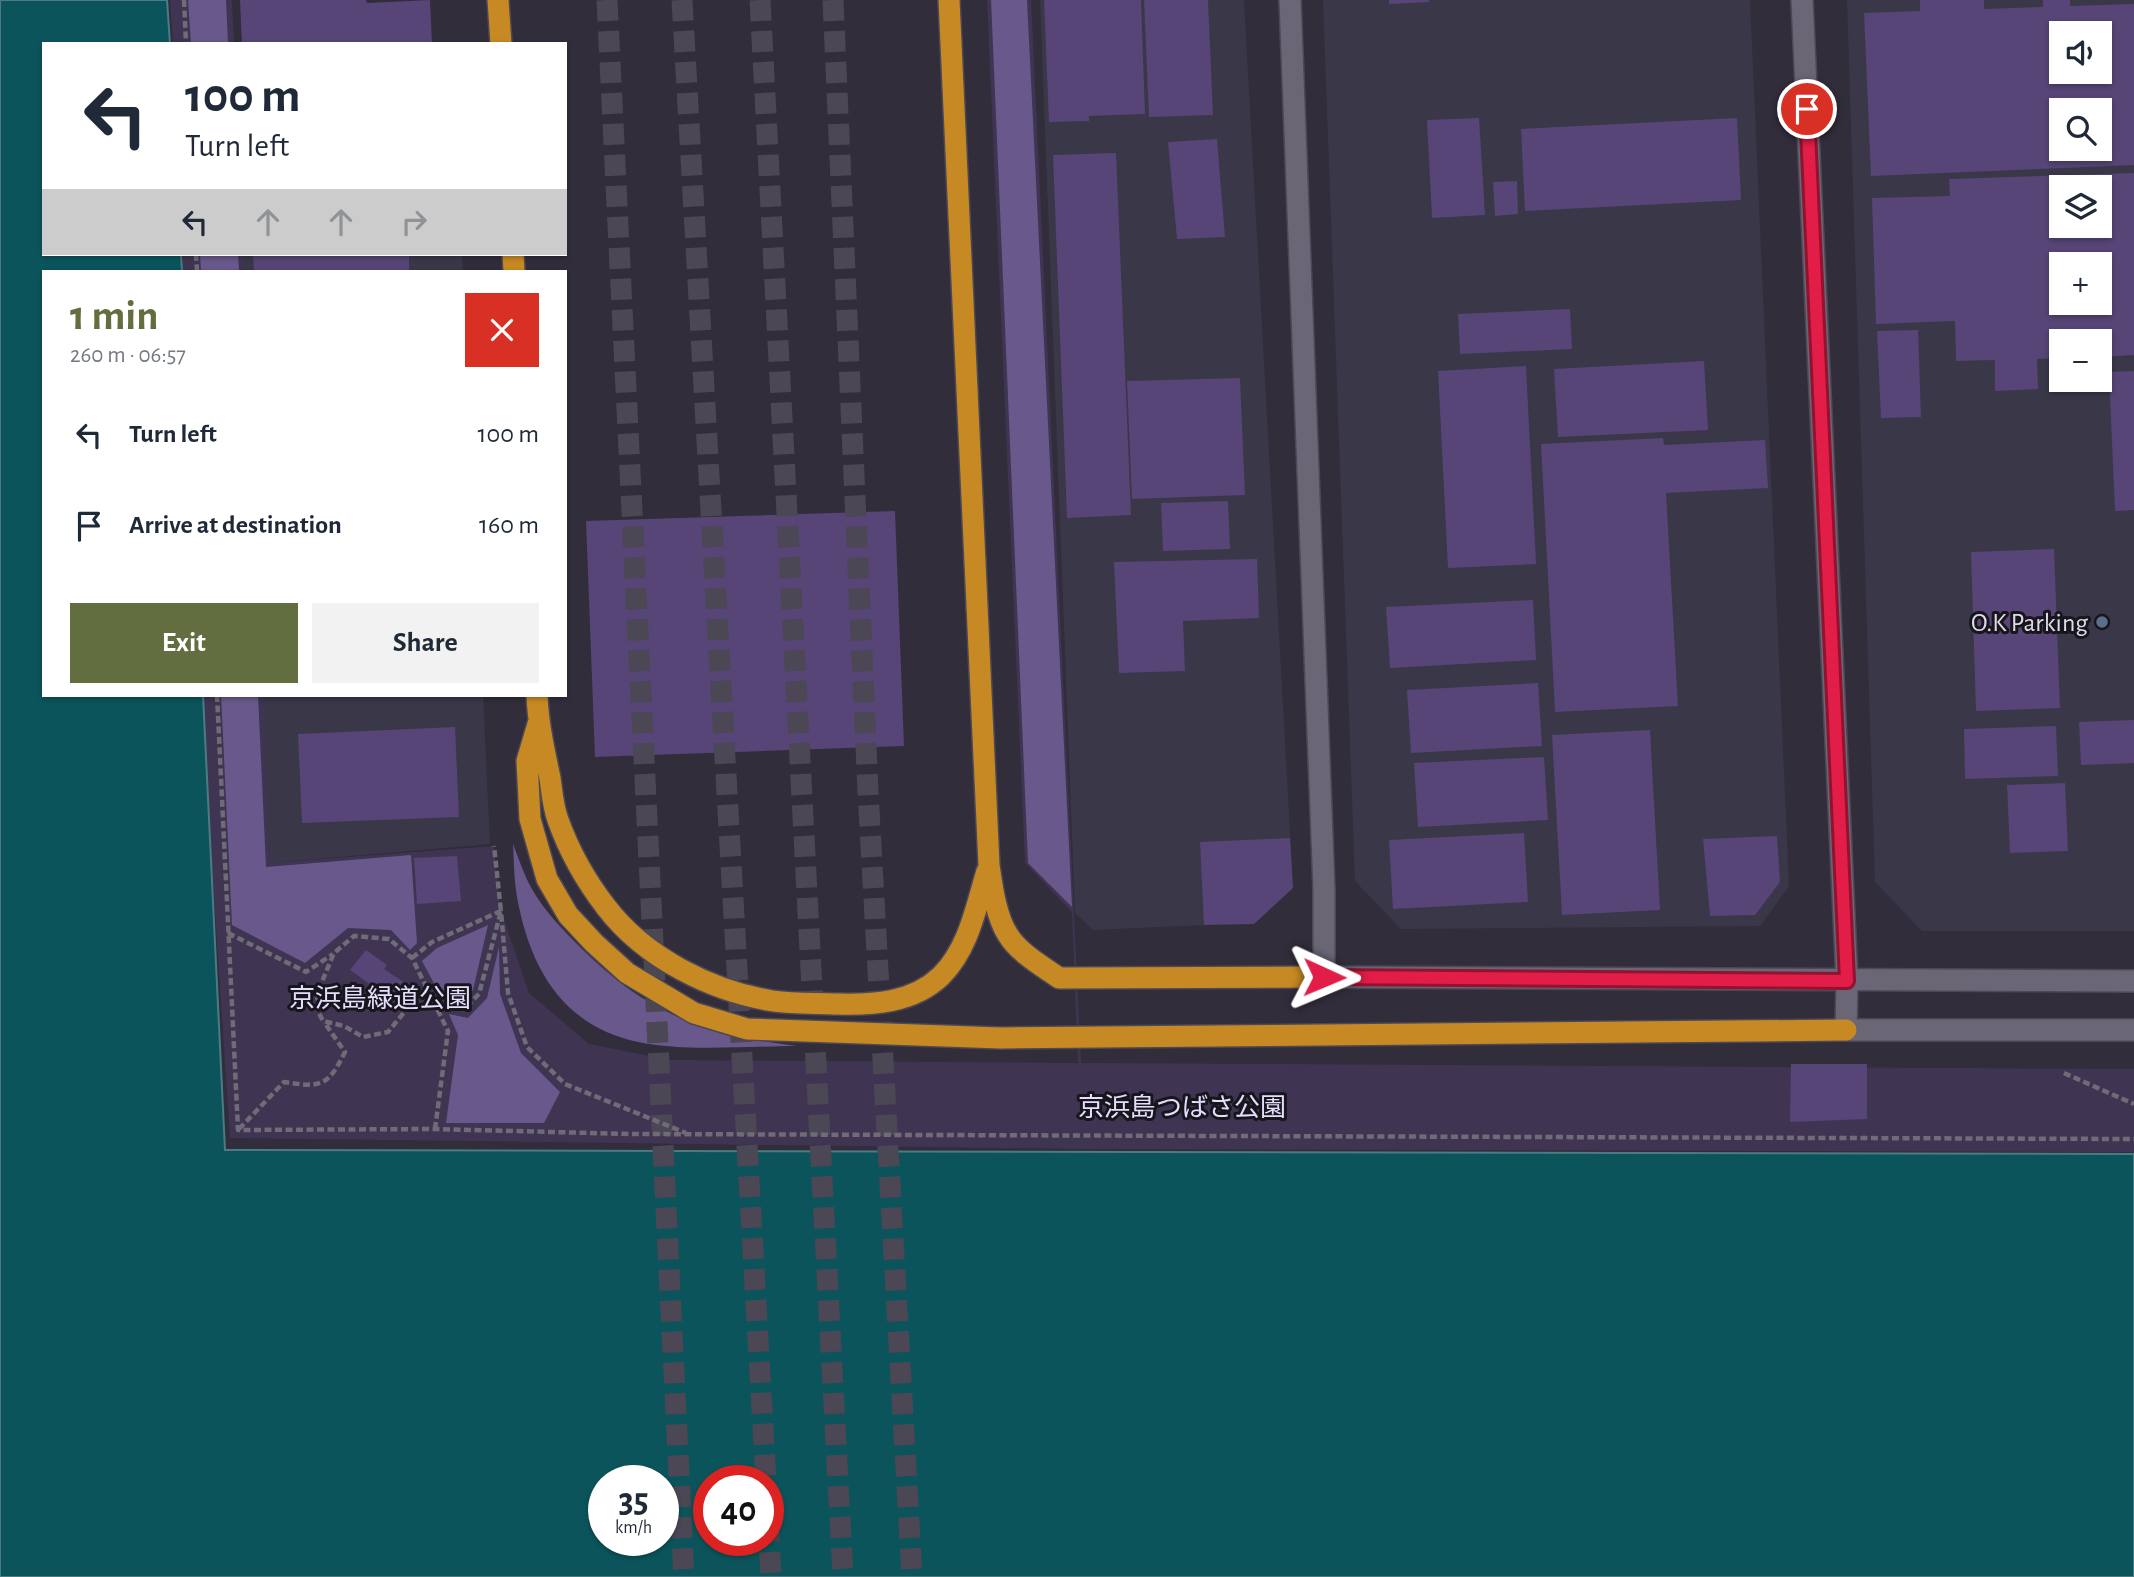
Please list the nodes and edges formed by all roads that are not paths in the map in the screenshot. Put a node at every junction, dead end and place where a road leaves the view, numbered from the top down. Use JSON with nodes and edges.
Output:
{"nodes":[{"id":1,"x":498,"y":0,"type":"edge"},
{"id":2,"x":948,"y":0,"type":"edge"},
{"id":3,"x":1290,"y":0,"type":"edge"},
{"id":4,"x":1802,"y":0,"type":"edge"},
{"id":5,"x":501,"y":42,"type":"edge"},
{"id":6,"x":537,"y":697,"type":"edge"},
{"id":7,"x":538,"y":724,"type":"junction"},
{"id":8,"x":989,"y":865,"type":"junction"},
{"id":9,"x":1324,"y":977,"type":"junction"},
{"id":10,"x":1847,"y":981,"type":"junction"},
{"id":11,"x":2134,"y":981,"type":"edge"},
{"id":12,"x":1846,"y":1030,"type":"junction"},
{"id":13,"x":2134,"y":1030,"type":"edge"}],
"edges":[{"from":1,"to":5,"type":"highway"},
{"from":2,"to":8,"type":"highway"},
{"from":3,"to":9,"type":"street"},
{"from":4,"to":10,"type":"street"},
{"from":6,"to":7,"type":"highway"},
{"from":7,"to":8,"type":"highway"},
{"from":7,"to":12,"type":"highway"},
{"from":8,"to":9,"type":"highway"},
{"from":9,"to":10,"type":"street"},
{"from":10,"to":11,"type":"street"},
{"from":10,"to":12,"type":"street"},
{"from":12,"to":13,"type":"street"}]}
